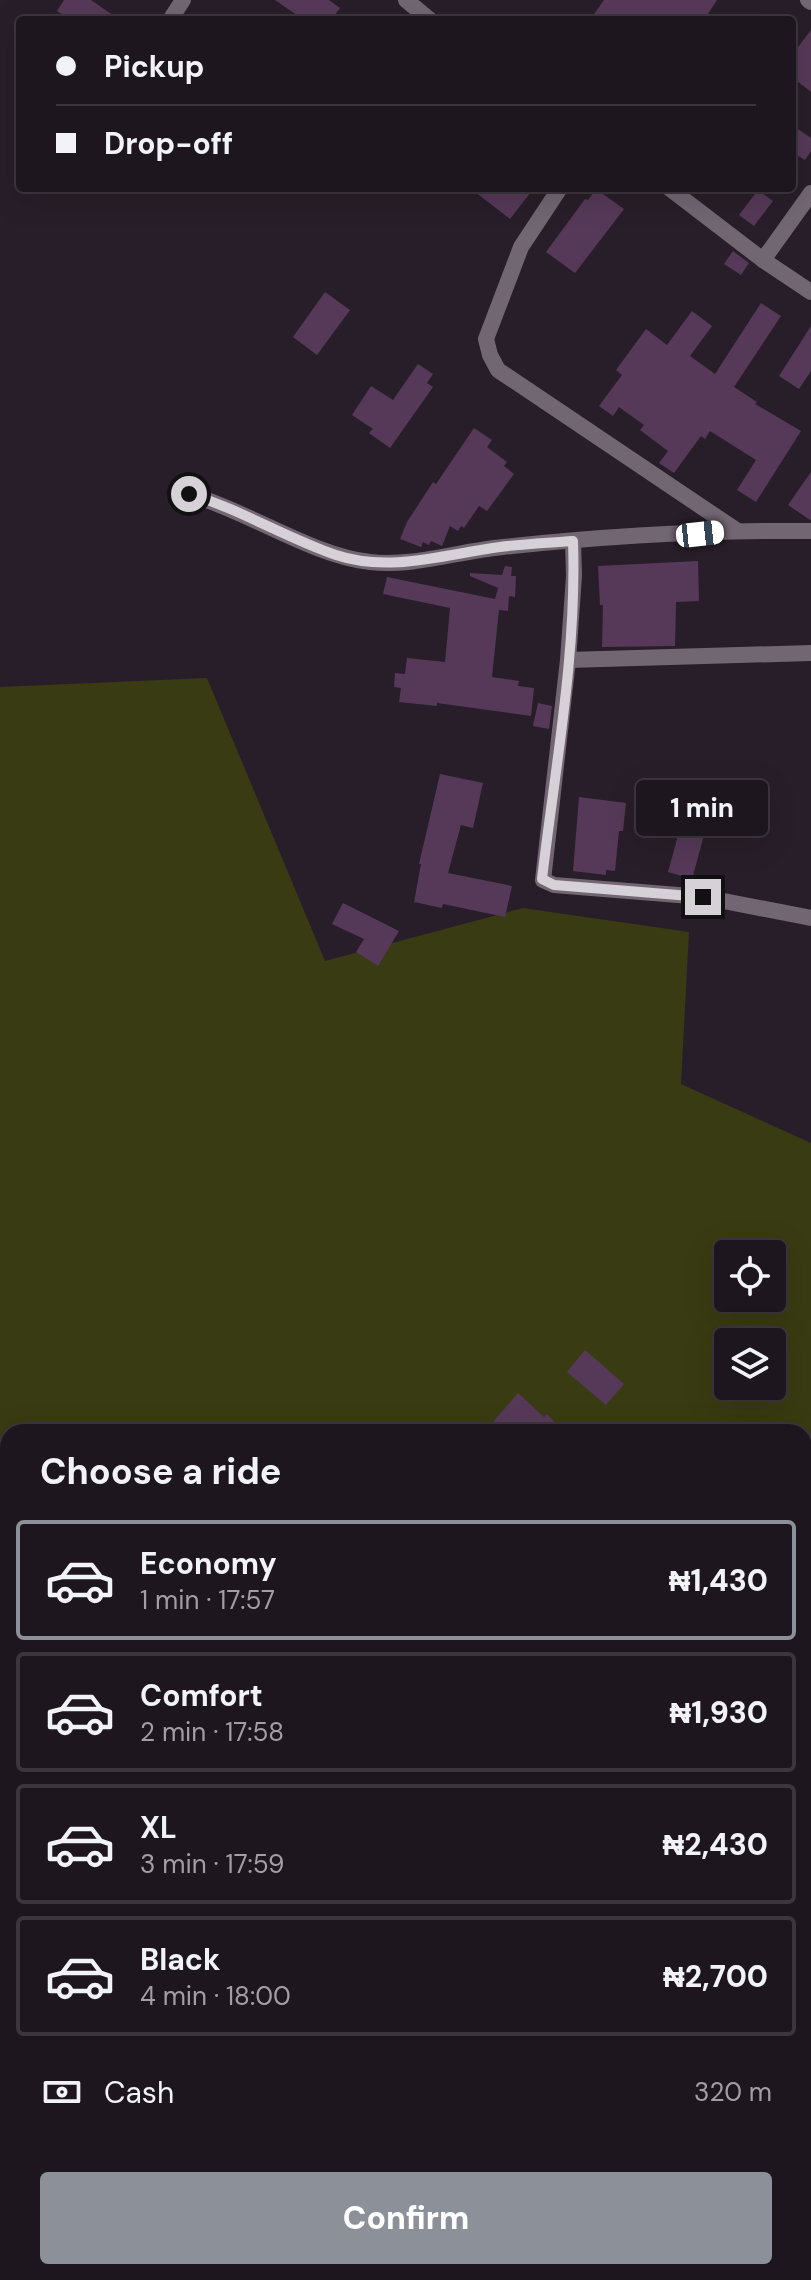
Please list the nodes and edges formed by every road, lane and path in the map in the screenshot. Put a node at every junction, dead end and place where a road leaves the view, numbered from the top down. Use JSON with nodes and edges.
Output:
{"nodes":[{"id":1,"x":406,"y":0,"type":"edge"},
{"id":2,"x":425,"y":16,"type":"edge"},
{"id":3,"x":557,"y":192,"type":"edge"},
{"id":4,"x":675,"y":192,"type":"edge"},
{"id":5,"x":811,"y":193,"type":"edge"},
{"id":6,"x":763,"y":260,"type":"junction"},
{"id":7,"x":811,"y":292,"type":"edge"},
{"id":8,"x":189,"y":494,"type":"dead end"},
{"id":9,"x":736,"y":530,"type":"junction"},
{"id":10,"x":811,"y":531,"type":"edge"},
{"id":11,"x":573,"y":541,"type":"junction"},
{"id":12,"x":811,"y":653,"type":"edge"},
{"id":13,"x":568,"y":660,"type":"junction"},
{"id":14,"x":811,"y":918,"type":"edge"}],
"edges":[{"from":1,"to":2,"type":"street"},
{"from":3,"to":9,"type":"street"},
{"from":4,"to":6,"type":"street"},
{"from":5,"to":6,"type":"street"},
{"from":6,"to":7,"type":"street"},
{"from":8,"to":11,"type":"street"},
{"from":9,"to":10,"type":"street"},
{"from":9,"to":11,"type":"street"},
{"from":11,"to":13,"type":"street"},
{"from":12,"to":13,"type":"street"},
{"from":13,"to":14,"type":"street"}]}
